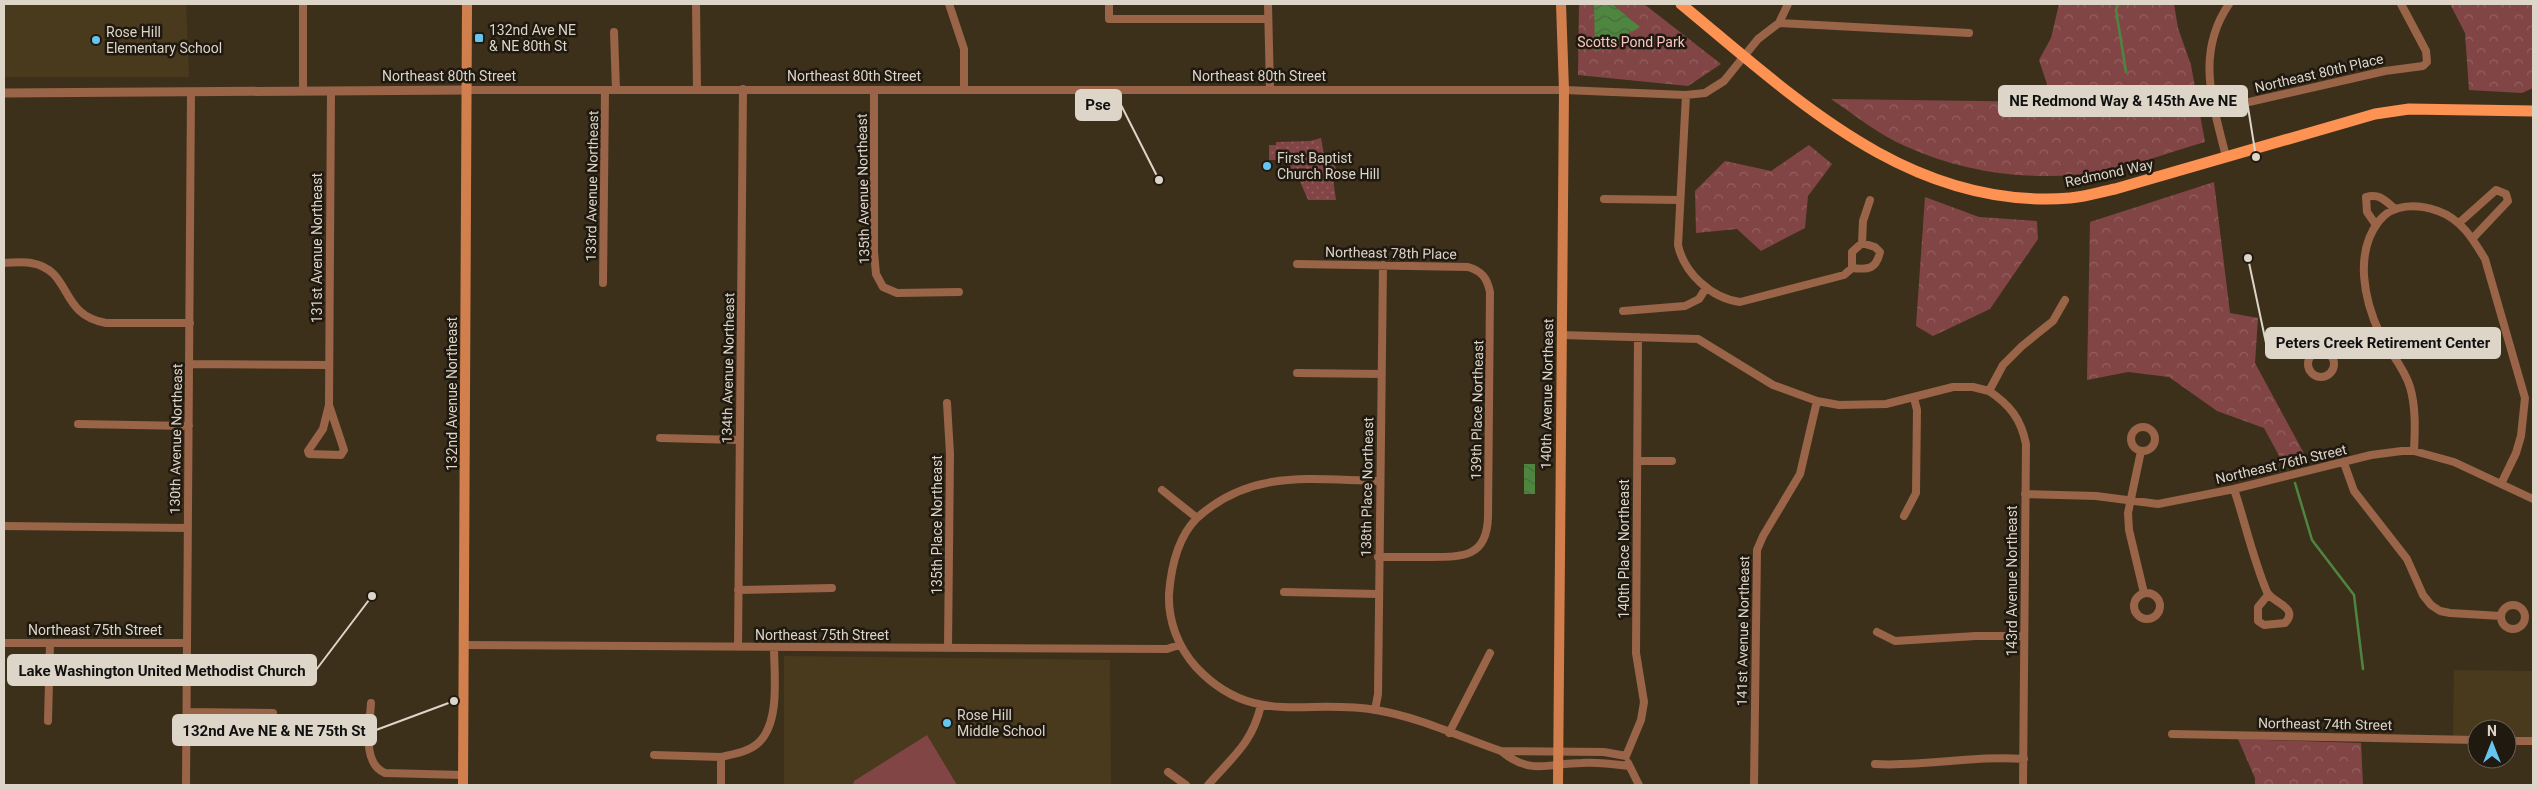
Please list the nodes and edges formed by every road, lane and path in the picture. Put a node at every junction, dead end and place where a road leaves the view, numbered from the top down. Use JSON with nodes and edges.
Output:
{"nodes":[{"id":1,"x":303,"y":4,"type":"edge"},
{"id":2,"x":467,"y":4,"type":"edge"},
{"id":3,"x":696,"y":4,"type":"edge"},
{"id":4,"x":949,"y":4,"type":"edge"},
{"id":5,"x":1108,"y":4,"type":"edge"},
{"id":6,"x":1268,"y":4,"type":"edge"},
{"id":7,"x":1561,"y":4,"type":"edge"},
{"id":8,"x":1681,"y":4,"type":"edge"},
{"id":9,"x":1788,"y":4,"type":"edge"},
{"id":10,"x":2230,"y":4,"type":"edge"},
{"id":11,"x":2401,"y":4,"type":"edge"},
{"id":12,"x":1268,"y":20,"type":"junction"},
{"id":13,"x":1778,"y":23,"type":"junction"},
{"id":14,"x":614,"y":32,"type":"dead end"},
{"id":15,"x":1969,"y":32,"type":"dead end"},
{"id":16,"x":1746,"y":57,"type":"junction"},
{"id":17,"x":743,"y":89,"type":"junction"},
{"id":18,"x":468,"y":90,"type":"junction"},
{"id":19,"x":605,"y":90,"type":"junction"},
{"id":20,"x":616,"y":90,"type":"junction"},
{"id":21,"x":697,"y":90,"type":"junction"},
{"id":22,"x":874,"y":90,"type":"junction"},
{"id":23,"x":964,"y":90,"type":"junction"},
{"id":24,"x":1270,"y":90,"type":"junction"},
{"id":25,"x":1564,"y":90,"type":"junction"},
{"id":26,"x":303,"y":91,"type":"junction"},
{"id":27,"x":331,"y":91,"type":"junction"},
{"id":28,"x":191,"y":92,"type":"junction"},
{"id":29,"x":4,"y":93,"type":"edge"},
{"id":30,"x":1686,"y":95,"type":"junction"},
{"id":31,"x":2214,"y":110,"type":"junction"},
{"id":32,"x":2533,"y":111,"type":"edge"},
{"id":33,"x":2226,"y":157,"type":"junction"},
{"id":34,"x":1604,"y":199,"type":"dead end"},
{"id":35,"x":1680,"y":200,"type":"junction"},
{"id":36,"x":1870,"y":200,"type":"dead end"},
{"id":37,"x":2395,"y":210,"type":"junction"},
{"id":38,"x":2459,"y":223,"type":"junction"},
{"id":39,"x":2376,"y":225,"type":"junction"},
{"id":40,"x":2473,"y":238,"type":"junction"},
{"id":41,"x":1862,"y":243,"type":"junction"},
{"id":42,"x":4,"y":263,"type":"edge"},
{"id":43,"x":1297,"y":264,"type":"dead end"},
{"id":44,"x":1383,"y":265,"type":"junction"},
{"id":45,"x":1852,"y":268,"type":"junction"},
{"id":46,"x":1483,"y":274,"type":"joint"},
{"id":47,"x":603,"y":283,"type":"dead end"},
{"id":48,"x":1706,"y":288,"type":"junction"},
{"id":49,"x":959,"y":292,"type":"dead end"},
{"id":50,"x":2065,"y":300,"type":"dead end"},
{"id":51,"x":1623,"y":310,"type":"dead end"},
{"id":52,"x":190,"y":323,"type":"junction"},
{"id":53,"x":2380,"y":334,"type":"junction"},
{"id":54,"x":1561,"y":335,"type":"junction"},
{"id":55,"x":1638,"y":337,"type":"junction"},
{"id":56,"x":2332,"y":357,"type":"dead end"},
{"id":57,"x":190,"y":364,"type":"junction"},
{"id":58,"x":329,"y":365,"type":"junction"},
{"id":59,"x":1297,"y":373,"type":"dead end"},
{"id":60,"x":1380,"y":374,"type":"junction"},
{"id":61,"x":1989,"y":390,"type":"junction"},
{"id":62,"x":1914,"y":398,"type":"junction"},
{"id":63,"x":1817,"y":401,"type":"junction"},
{"id":64,"x":947,"y":403,"type":"dead end"},
{"id":65,"x":329,"y":405,"type":"junction"},
{"id":66,"x":78,"y":424,"type":"dead end"},
{"id":67,"x":189,"y":426,"type":"junction"},
{"id":68,"x":660,"y":438,"type":"dead end"},
{"id":69,"x":739,"y":440,"type":"junction"},
{"id":70,"x":2141,"y":451,"type":"dead end"},
{"id":71,"x":2414,"y":451,"type":"junction"},
{"id":72,"x":1637,"y":461,"type":"junction"},
{"id":73,"x":1672,"y":461,"type":"dead end"},
{"id":74,"x":2344,"y":462,"type":"junction"},
{"id":75,"x":1380,"y":481,"type":"junction"},
{"id":76,"x":2501,"y":484,"type":"junction"},
{"id":77,"x":2234,"y":488,"type":"junction"},
{"id":78,"x":1162,"y":490,"type":"dead end"},
{"id":79,"x":2025,"y":494,"type":"junction"},
{"id":80,"x":2533,"y":499,"type":"edge"},
{"id":81,"x":2129,"y":501,"type":"junction"},
{"id":82,"x":1904,"y":516,"type":"dead end"},
{"id":83,"x":1197,"y":518,"type":"junction"},
{"id":84,"x":4,"y":526,"type":"edge"},
{"id":85,"x":188,"y":528,"type":"junction"},
{"id":86,"x":1378,"y":557,"type":"junction"},
{"id":87,"x":832,"y":588,"type":"dead end"},
{"id":88,"x":738,"y":590,"type":"junction"},
{"id":89,"x":1284,"y":592,"type":"dead end"},
{"id":90,"x":2144,"y":593,"type":"dead end"},
{"id":91,"x":1378,"y":594,"type":"junction"},
{"id":92,"x":2268,"y":594,"type":"junction"},
{"id":93,"x":2501,"y":616,"type":"dead end"},
{"id":94,"x":1877,"y":632,"type":"dead end"},
{"id":95,"x":2024,"y":636,"type":"junction"},
{"id":96,"x":187,"y":642,"type":"junction"},
{"id":97,"x":4,"y":643,"type":"edge"},
{"id":98,"x":50,"y":643,"type":"junction"},
{"id":99,"x":464,"y":645,"type":"junction"},
{"id":100,"x":1179,"y":645,"type":"junction"},
{"id":101,"x":738,"y":647,"type":"junction"},
{"id":102,"x":774,"y":647,"type":"junction"},
{"id":103,"x":948,"y":648,"type":"junction"},
{"id":104,"x":1490,"y":653,"type":"dead end"},
{"id":105,"x":371,"y":703,"type":"dead end"},
{"id":106,"x":1261,"y":705,"type":"junction"},
{"id":107,"x":1375,"y":710,"type":"junction"},
{"id":108,"x":187,"y":712,"type":"junction"},
{"id":109,"x":273,"y":713,"type":"dead end"},
{"id":110,"x":48,"y":721,"type":"dead end"},
{"id":111,"x":1450,"y":733,"type":"junction"},
{"id":112,"x":2172,"y":734,"type":"dead end"},
{"id":113,"x":2467,"y":740,"type":"edge"},
{"id":114,"x":2517,"y":741,"type":"edge"},
{"id":115,"x":2533,"y":741,"type":"edge"},
{"id":116,"x":1501,"y":751,"type":"junction"},
{"id":117,"x":1557,"y":752,"type":"junction"},
{"id":118,"x":654,"y":755,"type":"dead end"},
{"id":119,"x":1626,"y":756,"type":"junction"},
{"id":120,"x":721,"y":758,"type":"junction"},
{"id":121,"x":2024,"y":760,"type":"junction"},
{"id":122,"x":1875,"y":764,"type":"dead end"},
{"id":123,"x":1629,"y":766,"type":"junction"},
{"id":124,"x":1558,"y":767,"type":"junction"},
{"id":125,"x":1168,"y":772,"type":"dead end"},
{"id":126,"x":463,"y":780,"type":"edge"},
{"id":127,"x":1210,"y":784,"type":"edge"},
{"id":128,"x":186,"y":785,"type":"edge"},
{"id":129,"x":721,"y":785,"type":"edge"},
{"id":130,"x":1186,"y":785,"type":"edge"},
{"id":131,"x":1558,"y":785,"type":"edge"},
{"id":132,"x":1639,"y":785,"type":"edge"},
{"id":133,"x":1754,"y":785,"type":"edge"},
{"id":134,"x":2023,"y":785,"type":"edge"}],
"edges":[{"from":1,"to":26,"type":"street"},
{"from":2,"to":18,"type":"main road","name":"132nd Avenue Northeast"},
{"from":3,"to":21,"type":"street"},
{"from":4,"to":23,"type":"street"},
{"from":5,"to":12,"type":"street"},
{"from":6,"to":12,"type":"street"},
{"from":7,"to":25,"type":"main road","name":"140th Avenue Northeast"},
{"from":8,"to":16,"type":"main road","name":"Redmond Way"},
{"from":9,"to":13,"type":"street"},
{"from":10,"to":31,"type":"street"},
{"from":11,"to":31,"type":"street","name":"Northeast 80th Place"},
{"from":12,"to":24,"type":"street"},
{"from":13,"to":15,"type":"street"},
{"from":13,"to":16,"type":"street"},
{"from":14,"to":20,"type":"street"},
{"from":16,"to":30,"type":"street","name":"Northeast 80th Street"},
{"from":16,"to":33,"type":"main road","name":"Redmond Way"},
{"from":17,"to":21,"type":"street","name":"Northeast 80th Street"},
{"from":17,"to":22,"type":"street","name":"Northeast 80th Street"},
{"from":17,"to":69,"type":"street","name":"134th Avenue Northeast"},
{"from":18,"to":19,"type":"street","name":"Northeast 80th Street"},
{"from":18,"to":27,"type":"street","name":"Northeast 80th Street"},
{"from":18,"to":99,"type":"main road","name":"132nd Avenue Northeast"},
{"from":19,"to":20,"type":"street","name":"Northeast 80th Street"},
{"from":19,"to":47,"type":"street","name":"133rd Avenue Northeast"},
{"from":20,"to":21,"type":"street","name":"Northeast 80th Street"},
{"from":22,"to":23,"type":"street","name":"Northeast 80th Street"},
{"from":22,"to":49,"type":"street","name":"135th Avenue Northeast"},
{"from":23,"to":24,"type":"street","name":"Northeast 80th Street"},
{"from":24,"to":25,"type":"street","name":"Northeast 80th Street"},
{"from":25,"to":30,"type":"street","name":"Northeast 80th Street"},
{"from":25,"to":54,"type":"main road","name":"140th Avenue Northeast"},
{"from":26,"to":27,"type":"street","name":"Northeast 80th Street"},
{"from":26,"to":28,"type":"street","name":"Northeast 80th Street"},
{"from":27,"to":58,"type":"street","name":"131st Avenue Northeast"},
{"from":28,"to":29,"type":"street","name":"Northeast 80th Street"},
{"from":28,"to":52,"type":"street","name":"130th Avenue Northeast"},
{"from":30,"to":35,"type":"street"},
{"from":31,"to":33,"type":"street"},
{"from":32,"to":33,"type":"main road","name":"Redmond Way"},
{"from":34,"to":35,"type":"street"},
{"from":35,"to":48,"type":"street"},
{"from":36,"to":41,"type":"street"},
{"from":37,"to":38,"type":"street"},
{"from":37,"to":39,"type":"street"},
{"from":37,"to":39,"type":"street"},
{"from":38,"to":40,"type":"street"},
{"from":38,"to":40,"type":"street"},
{"from":39,"to":53,"type":"street"},
{"from":40,"to":76,"type":"street"},
{"from":41,"to":45,"type":"street"},
{"from":41,"to":45,"type":"street"},
{"from":42,"to":52,"type":"street"},
{"from":43,"to":44,"type":"street","name":"Northeast 78th Place"},
{"from":44,"to":46,"type":"street","name":"Northeast 78th Place"},
{"from":44,"to":60,"type":"street","name":"138th Place Northeast"},
{"from":45,"to":48,"type":"street"},
{"from":46,"to":86,"type":"street","name":"139th Place Northeast"},
{"from":48,"to":51,"type":"street"},
{"from":50,"to":61,"type":"street"},
{"from":52,"to":57,"type":"street","name":"130th Avenue Northeast"},
{"from":53,"to":56,"type":"street"},
{"from":53,"to":71,"type":"street"},
{"from":54,"to":55,"type":"street"},
{"from":54,"to":117,"type":"main road","name":"140th Avenue Northeast"},
{"from":55,"to":63,"type":"street"},
{"from":55,"to":72,"type":"street","name":"140th Place Northeast"},
{"from":57,"to":58,"type":"street"},
{"from":57,"to":67,"type":"street","name":"130th Avenue Northeast"},
{"from":58,"to":65,"type":"street","name":"131st Avenue Northeast"},
{"from":59,"to":60,"type":"street"},
{"from":60,"to":75,"type":"street","name":"138th Place Northeast"},
{"from":61,"to":62,"type":"street"},
{"from":61,"to":79,"type":"street","name":"143rd Avenue Northeast"},
{"from":62,"to":63,"type":"street"},
{"from":62,"to":82,"type":"street"},
{"from":63,"to":133,"type":"street","name":"141st Avenue Northeast"},
{"from":64,"to":103,"type":"street","name":"135th Place Northeast"},
{"from":65,"to":65,"type":"street","name":"131st Avenue Northeast"},
{"from":66,"to":67,"type":"street"},
{"from":67,"to":85,"type":"street","name":"130th Avenue Northeast"},
{"from":68,"to":69,"type":"street"},
{"from":69,"to":88,"type":"street","name":"134th Avenue Northeast"},
{"from":70,"to":81,"type":"street"},
{"from":71,"to":74,"type":"street","name":"Northeast 76th Street"},
{"from":71,"to":76,"type":"street","name":"Northeast 76th Street"},
{"from":72,"to":73,"type":"street"},
{"from":72,"to":119,"type":"street","name":"140th Place Northeast"},
{"from":74,"to":77,"type":"street","name":"Northeast 76th Street"},
{"from":74,"to":93,"type":"street"},
{"from":75,"to":83,"type":"street"},
{"from":75,"to":86,"type":"street","name":"138th Place Northeast"},
{"from":76,"to":80,"type":"street","name":"Northeast 76th Street"},
{"from":77,"to":81,"type":"street","name":"Northeast 76th Street"},
{"from":77,"to":92,"type":"street"},
{"from":78,"to":83,"type":"street"},
{"from":79,"to":81,"type":"street","name":"Northeast 76th Street"},
{"from":79,"to":95,"type":"street","name":"143rd Avenue Northeast"},
{"from":81,"to":90,"type":"street"},
{"from":83,"to":100,"type":"street"},
{"from":84,"to":85,"type":"street"},
{"from":85,"to":96,"type":"street","name":"130th Avenue Northeast"},
{"from":86,"to":91,"type":"street","name":"138th Place Northeast"},
{"from":87,"to":88,"type":"street"},
{"from":88,"to":101,"type":"street","name":"134th Avenue Northeast"},
{"from":89,"to":91,"type":"street"},
{"from":91,"to":107,"type":"street","name":"138th Place Northeast"},
{"from":92,"to":92,"type":"street"},
{"from":94,"to":95,"type":"street"},
{"from":95,"to":121,"type":"street","name":"143rd Avenue Northeast"},
{"from":96,"to":98,"type":"street","name":"Northeast 75th Street"},
{"from":96,"to":108,"type":"street","name":"130th Avenue Northeast"},
{"from":97,"to":98,"type":"street","name":"Northeast 75th Street"},
{"from":98,"to":110,"type":"street"},
{"from":99,"to":101,"type":"street","name":"Northeast 75th Street"},
{"from":99,"to":126,"type":"main road","name":"132nd Avenue Northeast"},
{"from":100,"to":103,"type":"street","name":"Northeast 75th Street"},
{"from":100,"to":106,"type":"street"},
{"from":101,"to":102,"type":"street","name":"Northeast 75th Street"},
{"from":102,"to":103,"type":"street","name":"Northeast 75th Street"},
{"from":102,"to":120,"type":"street"},
{"from":104,"to":111,"type":"street"},
{"from":105,"to":126,"type":"street"},
{"from":106,"to":107,"type":"street"},
{"from":106,"to":127,"type":"street"},
{"from":107,"to":111,"type":"street"},
{"from":108,"to":109,"type":"street"},
{"from":108,"to":128,"type":"street","name":"130th Avenue Northeast"},
{"from":111,"to":116,"type":"street"},
{"from":112,"to":113,"type":"street","name":"Northeast 74th Street"},
{"from":114,"to":115,"type":"street"},
{"from":116,"to":117,"type":"street"},
{"from":116,"to":124,"type":"street"},
{"from":117,"to":119,"type":"street"},
{"from":117,"to":124,"type":"main road","name":"140th Avenue Northeast"},
{"from":118,"to":120,"type":"street"},
{"from":119,"to":123,"type":"street"},
{"from":120,"to":129,"type":"street"},
{"from":121,"to":122,"type":"street"},
{"from":121,"to":134,"type":"street","name":"143rd Avenue Northeast"},
{"from":123,"to":124,"type":"street"},
{"from":123,"to":132,"type":"street"},
{"from":124,"to":131,"type":"main road","name":"140th Avenue Northeast"},
{"from":125,"to":130,"type":"street"}]}
